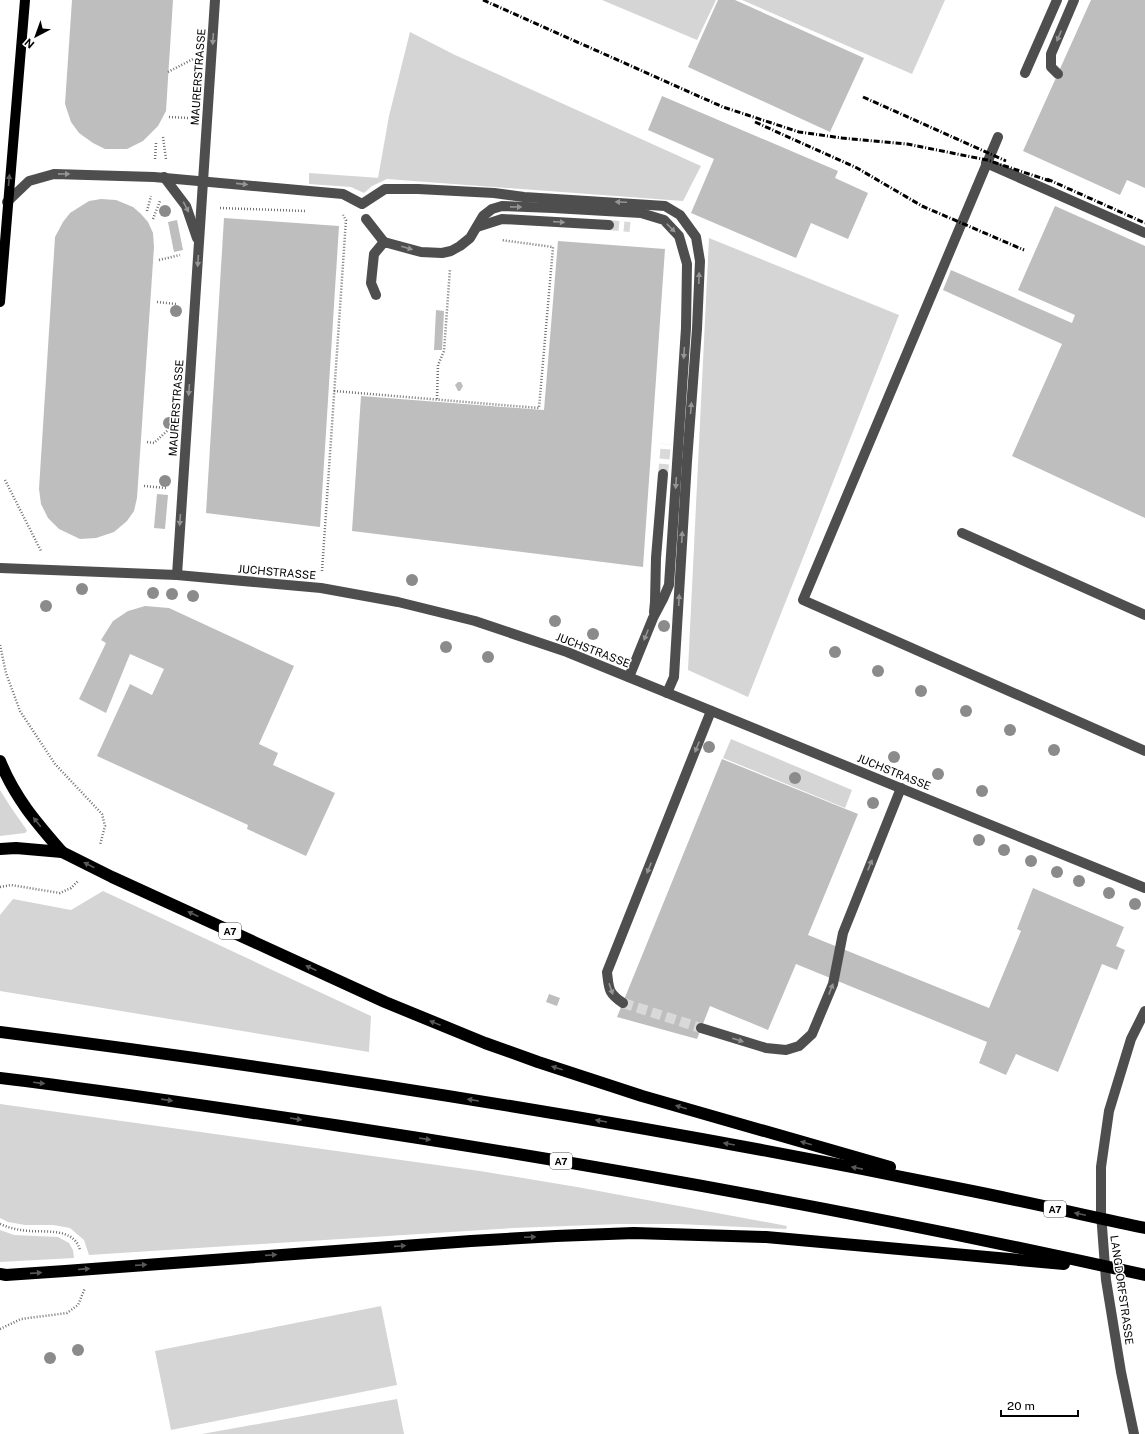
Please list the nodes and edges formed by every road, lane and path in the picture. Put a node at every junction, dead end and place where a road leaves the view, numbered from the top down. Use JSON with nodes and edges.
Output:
{"nodes":[{"id":1,"x":25,"y":0,"type":"edge"},
{"id":2,"x":215,"y":0,"type":"edge"},
{"id":3,"x":1057,"y":0,"type":"edge"},
{"id":4,"x":1074,"y":0,"type":"edge"},
{"id":5,"x":1025,"y":73,"type":"dead end"},
{"id":6,"x":1058,"y":74,"type":"dead end"},
{"id":7,"x":998,"y":137,"type":"dead end"},
{"id":8,"x":156,"y":143,"type":"dead end"},
{"id":9,"x":155,"y":161,"type":"dead end"},
{"id":10,"x":986,"y":162,"type":"junction"},
{"id":11,"x":164,"y":178,"type":"junction"},
{"id":12,"x":204,"y":180,"type":"junction"},
{"id":13,"x":151,"y":198,"type":"dead end"},
{"id":14,"x":7,"y":202,"type":"junction"},
{"id":15,"x":201,"y":208,"type":"junction"},
{"id":16,"x":147,"y":211,"type":"dead end"},
{"id":17,"x":308,"y":211,"type":"dead end"},
{"id":18,"x":339,"y":213,"type":"dead end"},
{"id":19,"x":366,"y":218,"type":"dead end"},
{"id":20,"x":609,"y":225,"type":"tunnel mouth"},
{"id":21,"x":477,"y":227,"type":"junction"},
{"id":22,"x":1145,"y":233,"type":"edge"},
{"id":23,"x":500,"y":240,"type":"dead end"},
{"id":24,"x":199,"y":242,"type":"junction"},
{"id":25,"x":384,"y":242,"type":"junction"},
{"id":26,"x":450,"y":265,"type":"dead end"},
{"id":27,"x":376,"y":295,"type":"dead end"},
{"id":28,"x":0,"y":302,"type":"edge"},
{"id":29,"x":334,"y":391,"type":"junction"},
{"id":30,"x":437,"y":399,"type":"junction"},
{"id":31,"x":664,"y":474,"type":"tunnel mouth"},
{"id":32,"x":5,"y":480,"type":"dead end"},
{"id":33,"x":962,"y":533,"type":"dead end"},
{"id":34,"x":42,"y":553,"type":"dead end"},
{"id":35,"x":0,"y":568,"type":"edge"},
{"id":36,"x":322,"y":572,"type":"dead end"},
{"id":37,"x":176,"y":575,"type":"junction"},
{"id":38,"x":1145,"y":615,"type":"edge"},
{"id":39,"x":653,"y":618,"type":"junction"},
{"id":40,"x":0,"y":645,"type":"edge"},
{"id":41,"x":629,"y":677,"type":"junction"},
{"id":42,"x":668,"y":693,"type":"junction"},
{"id":43,"x":711,"y":711,"type":"junction"},
{"id":44,"x":1145,"y":751,"type":"edge"},
{"id":45,"x":0,"y":761,"type":"edge"},
{"id":46,"x":901,"y":788,"type":"junction"},
{"id":47,"x":100,"y":845,"type":"dead end"},
{"id":48,"x":0,"y":849,"type":"edge"},
{"id":49,"x":62,"y":852,"type":"junction"},
{"id":50,"x":81,"y":878,"type":"dead end"},
{"id":51,"x":0,"y":887,"type":"edge"},
{"id":52,"x":1145,"y":888,"type":"edge"},
{"id":53,"x":623,"y":1003,"type":"tunnel mouth"},
{"id":54,"x":1145,"y":1011,"type":"edge"},
{"id":55,"x":701,"y":1028,"type":"tunnel mouth"},
{"id":56,"x":0,"y":1032,"type":"edge"},
{"id":57,"x":0,"y":1078,"type":"edge"},
{"id":58,"x":964,"y":1189,"type":"junction"},
{"id":59,"x":1145,"y":1228,"type":"edge"},
{"id":60,"x":1117,"y":1269,"type":"junction"},
{"id":61,"x":1145,"y":1275,"type":"edge"},
{"id":62,"x":2,"y":1276,"type":"edge"},
{"id":63,"x":1134,"y":1434,"type":"edge"}],
"edges":[{"from":14,"to":1,"type":"main road","one_way":true},
{"from":2,"to":12,"type":"street","name":"MAURERSTRASSE","one_way":true},
{"from":3,"to":5,"type":"street"},
{"from":4,"to":6,"type":"street","one_way":true},
{"from":7,"to":10,"type":"street"},
{"from":8,"to":9,"type":"path"},
{"from":10,"to":22,"type":"street"},
{"from":10,"to":44,"type":"street"},
{"from":11,"to":12,"type":"street"},
{"from":14,"to":11,"type":"street","one_way":true},
{"from":11,"to":24,"type":"street","name":"MAURERSTRASSE","one_way":true},
{"from":12,"to":15,"type":"street","name":"MAURERSTRASSE"},
{"from":12,"to":42,"type":"street"},
{"from":13,"to":16,"type":"path"},
{"from":14,"to":28,"type":"main road"},
{"from":15,"to":17,"type":"path"},
{"from":15,"to":24,"type":"street","name":"MAURERSTRASSE"},
{"from":18,"to":29,"type":"path"},
{"from":19,"to":25,"type":"street"},
{"from":21,"to":20,"type":"street","one_way":true},
{"from":25,"to":21,"type":"street","one_way":true},
{"from":21,"to":39,"type":"street","one_way":true},
{"from":23,"to":30,"type":"path"},
{"from":24,"to":37,"type":"street","name":"MAURERSTRASSE","one_way":true},
{"from":25,"to":27,"type":"street"},
{"from":26,"to":30,"type":"path"},
{"from":29,"to":30,"type":"path"},
{"from":29,"to":36,"type":"path"},
{"from":31,"to":39,"type":"street"},
{"from":32,"to":34,"type":"path"},
{"from":33,"to":38,"type":"street"},
{"from":35,"to":37,"type":"street","name":"JUCHSTRASSE"},
{"from":37,"to":41,"type":"street","name":"JUCHSTRASSE"},
{"from":39,"to":41,"type":"street","one_way":true},
{"from":40,"to":47,"type":"path"},
{"from":41,"to":42,"type":"street","name":"JUCHSTRASSE"},
{"from":42,"to":43,"type":"street","name":"JUCHSTRASSE"},
{"from":43,"to":46,"type":"street","name":"JUCHSTRASSE"},
{"from":43,"to":53,"type":"street","one_way":true},
{"from":49,"to":45,"type":"highway","number":"A7","one_way":true},
{"from":46,"to":52,"type":"street","name":"JUCHSTRASSE"},
{"from":55,"to":46,"type":"street","one_way":true},
{"from":48,"to":49,"type":"highway","number":"A7"},
{"from":58,"to":49,"type":"highway","number":"A7","one_way":true},
{"from":50,"to":51,"type":"path"},
{"from":54,"to":63,"type":"street","name":"LANGDORFSTRASSE"},
{"from":58,"to":56,"type":"highway","number":"A7","one_way":true},
{"from":57,"to":60,"type":"highway","number":"A7","one_way":true},
{"from":59,"to":58,"type":"highway","number":"A7","one_way":true},
{"from":60,"to":61,"type":"highway","number":"A7"},
{"from":62,"to":60,"type":"highway","number":"A7","one_way":true}]}
